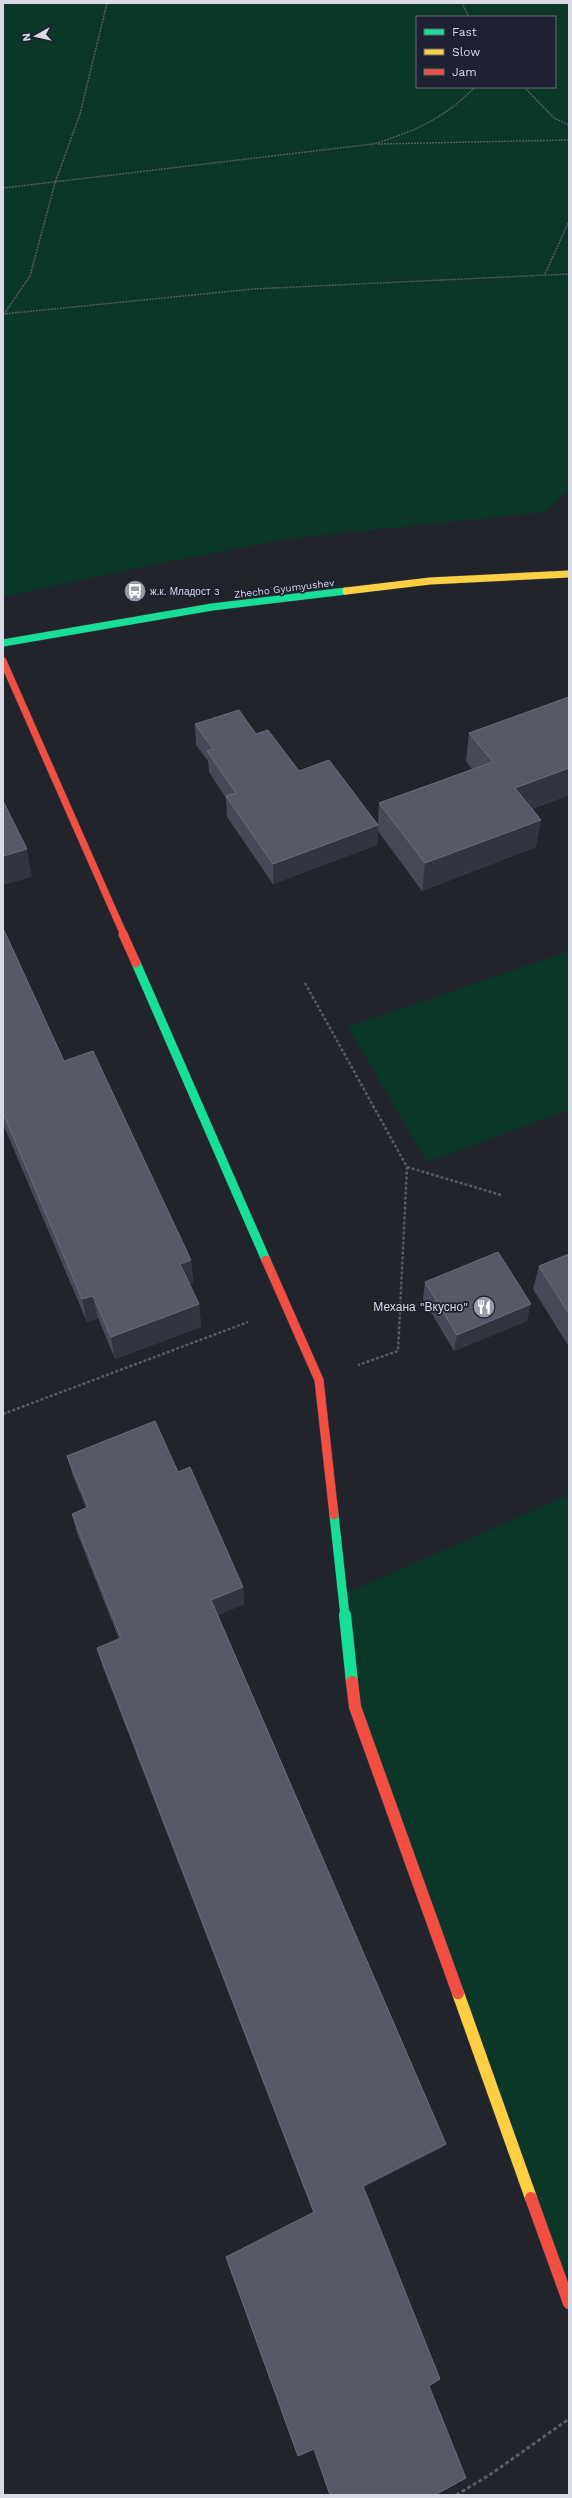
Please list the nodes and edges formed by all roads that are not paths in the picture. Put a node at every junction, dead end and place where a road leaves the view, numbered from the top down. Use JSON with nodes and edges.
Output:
{"nodes":[{"id":1,"x":569,"y":574,"type":"edge"},
{"id":2,"x":3,"y":643,"type":"edge"},
{"id":3,"x":3,"y":661,"type":"edge"},
{"id":4,"x":569,"y":2303,"type":"edge"}],
"edges":[{"from":1,"to":2,"type":"street","name":"Zhecho Gyumyushev"},
{"from":3,"to":4,"type":"street"}]}
